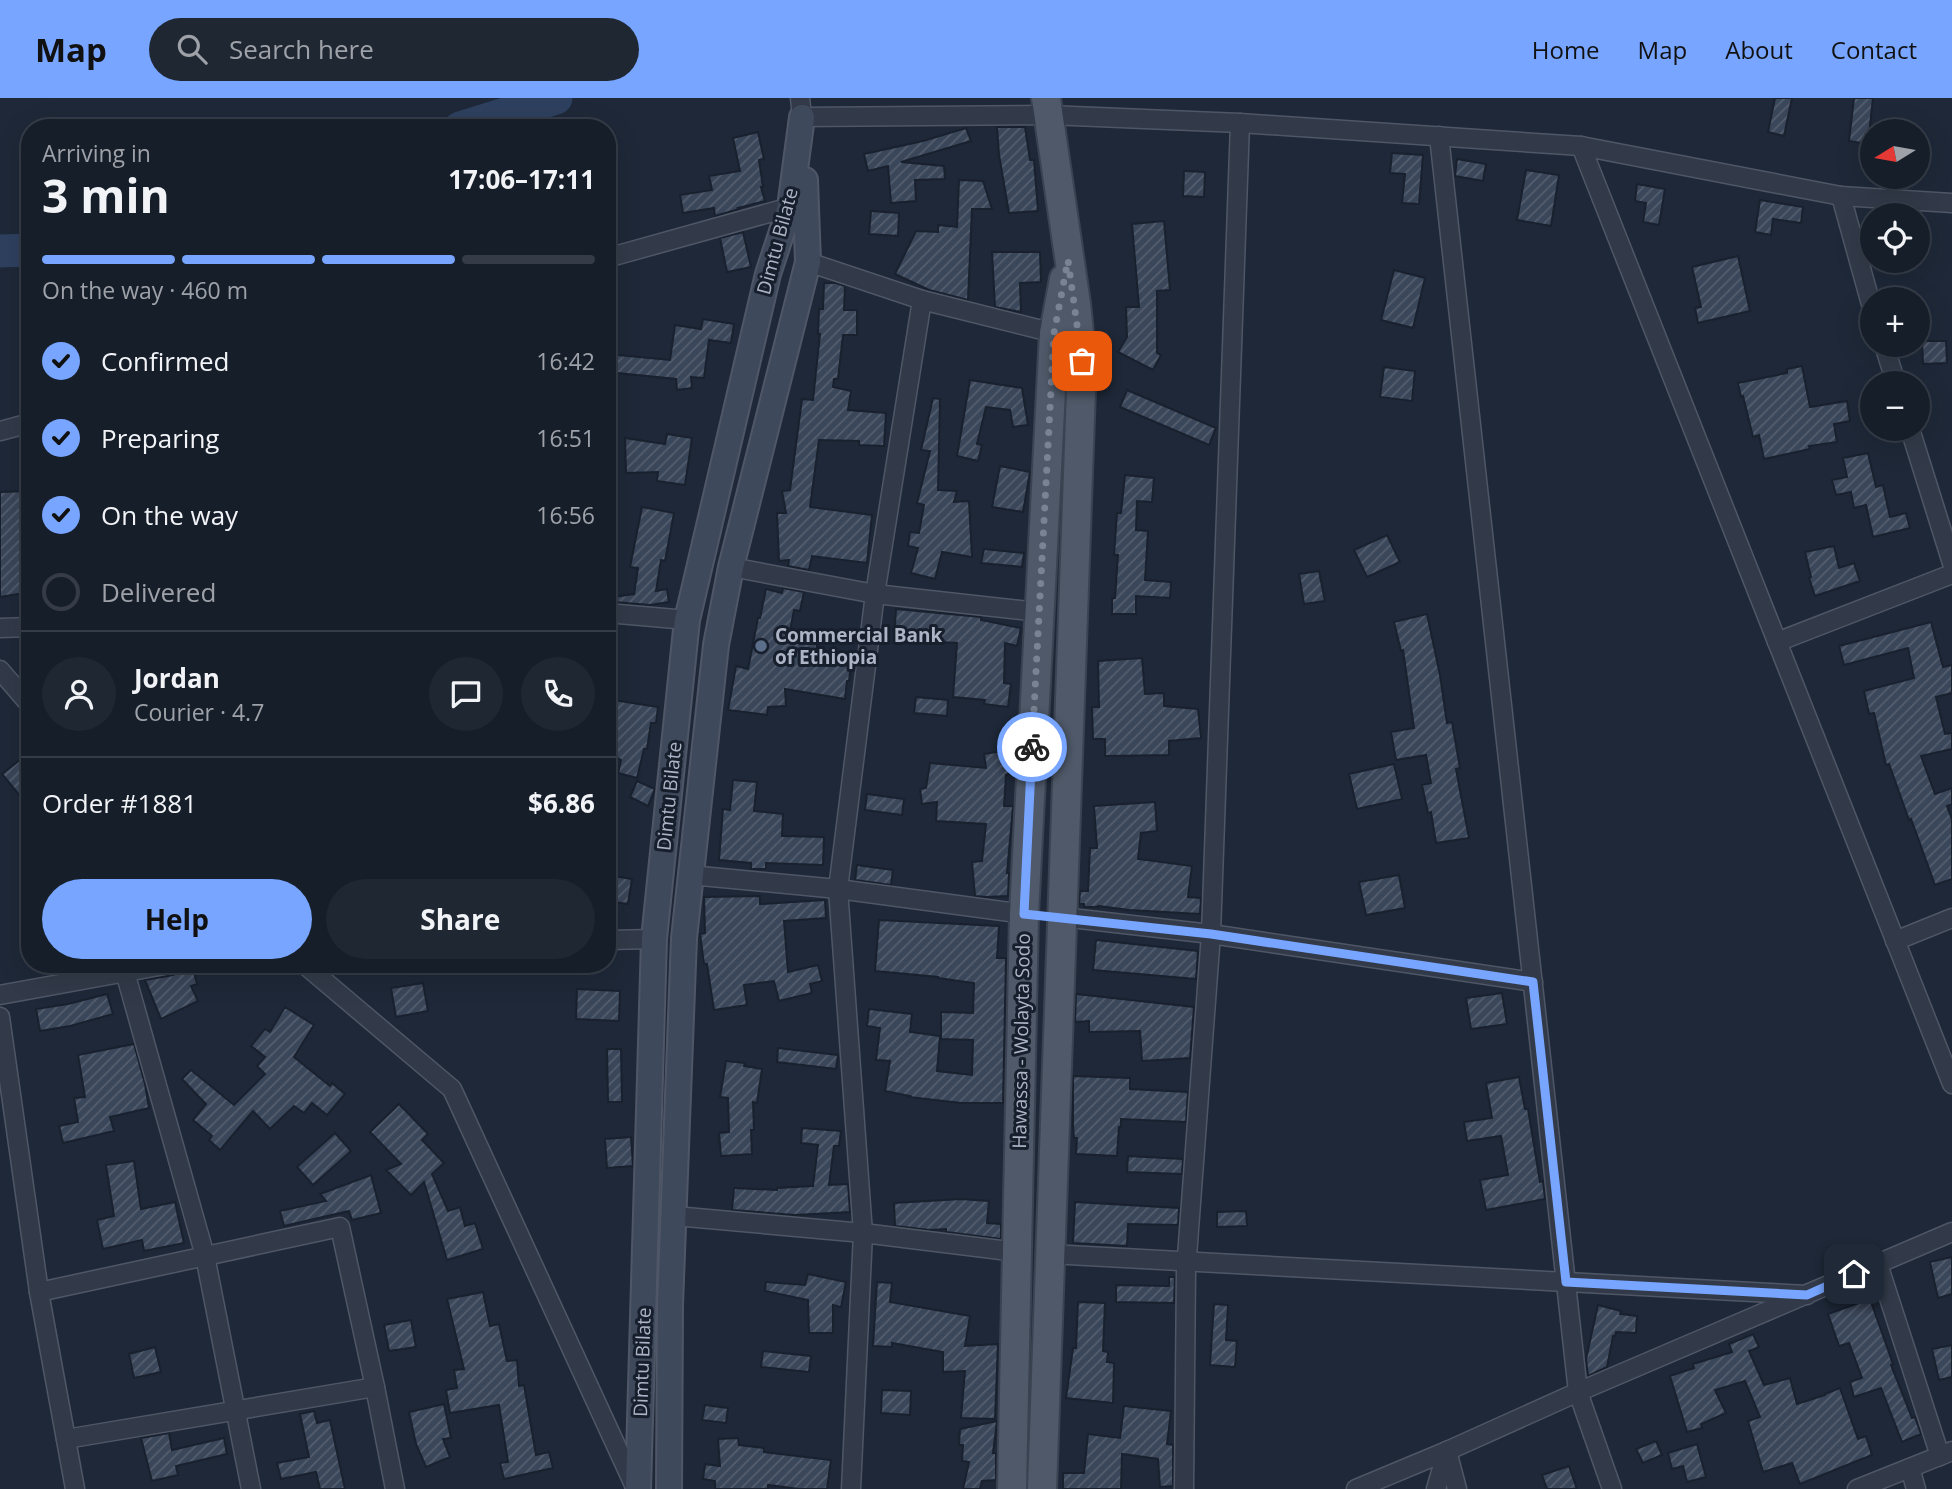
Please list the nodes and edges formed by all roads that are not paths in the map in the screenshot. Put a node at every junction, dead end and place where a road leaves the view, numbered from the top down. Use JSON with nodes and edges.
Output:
{"nodes":[{"id":1,"x":1047,"y":106,"type":"edge"},
{"id":2,"x":801,"y":107,"type":"edge"},
{"id":3,"x":1240,"y":123,"type":"junction"},
{"id":4,"x":1439,"y":136,"type":"junction"},
{"id":5,"x":1581,"y":146,"type":"junction"},
{"id":6,"x":1841,"y":195,"type":"junction"},
{"id":7,"x":1952,"y":204,"type":"edge"},
{"id":8,"x":790,"y":206,"type":"junction"},
{"id":9,"x":616,"y":255,"type":"edge"},
{"id":10,"x":1068,"y":260,"type":"junction"},
{"id":11,"x":808,"y":262,"type":"junction"},
{"id":12,"x":1866,"y":287,"type":"edge"},
{"id":13,"x":922,"y":300,"type":"junction"},
{"id":14,"x":1054,"y":333,"type":"junction"},
{"id":15,"x":21,"y":425,"type":"edge"},
{"id":16,"x":0,"y":431,"type":"edge"},
{"id":17,"x":1914,"y":441,"type":"edge"},
{"id":18,"x":1952,"y":563,"type":"edge"},
{"id":19,"x":731,"y":566,"type":"junction"},
{"id":20,"x":1952,"y":574,"type":"edge"},
{"id":21,"x":875,"y":594,"type":"junction"},
{"id":22,"x":1039,"y":612,"type":"junction"},
{"id":23,"x":616,"y":614,"type":"edge"},
{"id":24,"x":1073,"y":615,"type":"junction"},
{"id":25,"x":687,"y":620,"type":"junction"},
{"id":26,"x":21,"y":627,"type":"edge"},
{"id":27,"x":0,"y":628,"type":"edge"},
{"id":28,"x":1777,"y":642,"type":"junction"},
{"id":29,"x":1,"y":676,"type":"edge"},
{"id":30,"x":21,"y":696,"type":"edge"},
{"id":31,"x":690,"y":875,"type":"junction"},
{"id":32,"x":838,"y":889,"type":"junction"},
{"id":33,"x":1024,"y":914,"type":"junction"},
{"id":34,"x":1062,"y":917,"type":"junction"},
{"id":35,"x":1952,"y":918,"type":"edge"},
{"id":36,"x":1211,"y":934,"type":"junction"},
{"id":37,"x":654,"y":939,"type":"junction"},
{"id":38,"x":616,"y":940,"type":"edge"},
{"id":39,"x":1895,"y":941,"type":"junction"},
{"id":40,"x":120,"y":973,"type":"edge"},
{"id":41,"x":125,"y":973,"type":"edge"},
{"id":42,"x":315,"y":973,"type":"edge"},
{"id":43,"x":1533,"y":982,"type":"junction"},
{"id":44,"x":0,"y":996,"type":"edge"},
{"id":45,"x":0,"y":1017,"type":"edge"},
{"id":46,"x":1952,"y":1084,"type":"edge"},
{"id":47,"x":675,"y":1216,"type":"junction"},
{"id":48,"x":1952,"y":1232,"type":"edge"},
{"id":49,"x":863,"y":1233,"type":"junction"},
{"id":50,"x":1017,"y":1252,"type":"junction"},
{"id":51,"x":1050,"y":1254,"type":"junction"},
{"id":52,"x":205,"y":1256,"type":"junction"},
{"id":53,"x":1186,"y":1262,"type":"junction"},
{"id":54,"x":1878,"y":1264,"type":"junction"},
{"id":55,"x":1566,"y":1282,"type":"junction"},
{"id":56,"x":39,"y":1292,"type":"junction"},
{"id":57,"x":1807,"y":1295,"type":"junction"},
{"id":58,"x":375,"y":1387,"type":"junction"},
{"id":59,"x":1578,"y":1392,"type":"junction"},
{"id":60,"x":236,"y":1410,"type":"junction"},
{"id":61,"x":66,"y":1439,"type":"junction"},
{"id":62,"x":1447,"y":1451,"type":"junction"},
{"id":63,"x":1946,"y":1454,"type":"edge"},
{"id":64,"x":1910,"y":1468,"type":"junction"},
{"id":65,"x":75,"y":1489,"type":"edge"},
{"id":66,"x":251,"y":1489,"type":"edge"},
{"id":67,"x":395,"y":1489,"type":"edge"},
{"id":68,"x":637,"y":1489,"type":"edge"},
{"id":69,"x":668,"y":1489,"type":"edge"},
{"id":70,"x":851,"y":1489,"type":"edge"},
{"id":71,"x":1012,"y":1489,"type":"edge"},
{"id":72,"x":1042,"y":1489,"type":"edge"},
{"id":73,"x":1184,"y":1489,"type":"edge"},
{"id":74,"x":1356,"y":1489,"type":"edge"},
{"id":75,"x":1436,"y":1489,"type":"edge"},
{"id":76,"x":1457,"y":1489,"type":"edge"},
{"id":77,"x":1612,"y":1489,"type":"edge"},
{"id":78,"x":1857,"y":1489,"type":"edge"},
{"id":79,"x":1916,"y":1489,"type":"edge"}],
"edges":[{"from":1,"to":2,"type":"street"},
{"from":1,"to":3,"type":"street"},
{"from":1,"to":10,"type":"main road","name":"Hawassa - Wolayta Sodo"},
{"from":2,"to":8,"type":"main road","name":"Dimtu Bilate"},
{"from":2,"to":11,"type":"main road"},
{"from":3,"to":4,"type":"street"},
{"from":3,"to":36,"type":"street"},
{"from":4,"to":5,"type":"street"},
{"from":4,"to":43,"type":"street"},
{"from":5,"to":6,"type":"street"},
{"from":5,"to":28,"type":"street"},
{"from":6,"to":7,"type":"street"},
{"from":6,"to":12,"type":"street"},
{"from":8,"to":9,"type":"street"},
{"from":8,"to":25,"type":"main road","name":"Dimtu Bilate"},
{"from":10,"to":14,"type":"main road","name":"Hawassa - Wolayta Sodo"},
{"from":10,"to":24,"type":"main road","name":"Hawassa - Wolayta Sodo"},
{"from":11,"to":13,"type":"street"},
{"from":11,"to":19,"type":"main road"},
{"from":13,"to":14,"type":"street"},
{"from":13,"to":21,"type":"street"},
{"from":14,"to":22,"type":"main road","name":"Hawassa - Wolayta Sodo"},
{"from":15,"to":16,"type":"street"},
{"from":17,"to":18,"type":"street"},
{"from":19,"to":21,"type":"street"},
{"from":19,"to":31,"type":"main road"},
{"from":20,"to":28,"type":"street"},
{"from":21,"to":22,"type":"street"},
{"from":21,"to":32,"type":"street"},
{"from":22,"to":24,"type":"main road"},
{"from":22,"to":33,"type":"main road","name":"Hawassa - Wolayta Sodo"},
{"from":23,"to":25,"type":"street"},
{"from":24,"to":34,"type":"main road","name":"Hawassa - Wolayta Sodo"},
{"from":25,"to":37,"type":"main road","name":"Dimtu Bilate"},
{"from":26,"to":27,"type":"street"},
{"from":28,"to":39,"type":"street"},
{"from":29,"to":30,"type":"street"},
{"from":31,"to":32,"type":"street"},
{"from":31,"to":47,"type":"main road"},
{"from":32,"to":33,"type":"street"},
{"from":32,"to":49,"type":"street"},
{"from":33,"to":34,"type":"main road"},
{"from":33,"to":50,"type":"main road","name":"Hawassa - Wolayta Sodo"},
{"from":34,"to":36,"type":"street"},
{"from":34,"to":51,"type":"main road","name":"Hawassa - Wolayta Sodo"},
{"from":35,"to":39,"type":"street"},
{"from":36,"to":43,"type":"street"},
{"from":36,"to":53,"type":"street"},
{"from":37,"to":38,"type":"street"},
{"from":37,"to":68,"type":"main road","name":"Dimtu Bilate"},
{"from":39,"to":46,"type":"street"},
{"from":40,"to":44,"type":"street"},
{"from":41,"to":52,"type":"street"},
{"from":42,"to":68,"type":"street"},
{"from":43,"to":55,"type":"street"},
{"from":45,"to":56,"type":"street"},
{"from":47,"to":49,"type":"street"},
{"from":47,"to":69,"type":"main road"},
{"from":48,"to":54,"type":"street"},
{"from":49,"to":50,"type":"street"},
{"from":49,"to":70,"type":"street"},
{"from":50,"to":51,"type":"main road"},
{"from":50,"to":71,"type":"main road","name":"Hawassa - Wolayta Sodo"},
{"from":51,"to":53,"type":"street"},
{"from":51,"to":72,"type":"main road","name":"Hawassa - Wolayta Sodo"},
{"from":52,"to":56,"type":"street"},
{"from":52,"to":58,"type":"street"},
{"from":52,"to":60,"type":"street"},
{"from":53,"to":55,"type":"street"},
{"from":53,"to":73,"type":"street"},
{"from":54,"to":57,"type":"street"},
{"from":54,"to":63,"type":"street"},
{"from":55,"to":57,"type":"street"},
{"from":55,"to":59,"type":"street"},
{"from":56,"to":61,"type":"street"},
{"from":57,"to":59,"type":"street"},
{"from":58,"to":60,"type":"street"},
{"from":58,"to":67,"type":"street"},
{"from":59,"to":62,"type":"street"},
{"from":59,"to":77,"type":"street"},
{"from":60,"to":61,"type":"street"},
{"from":60,"to":66,"type":"street"},
{"from":61,"to":65,"type":"street"},
{"from":62,"to":74,"type":"street"},
{"from":62,"to":75,"type":"street"},
{"from":62,"to":76,"type":"street"},
{"from":63,"to":64,"type":"street"},
{"from":64,"to":78,"type":"street"},
{"from":64,"to":79,"type":"street"}]}
